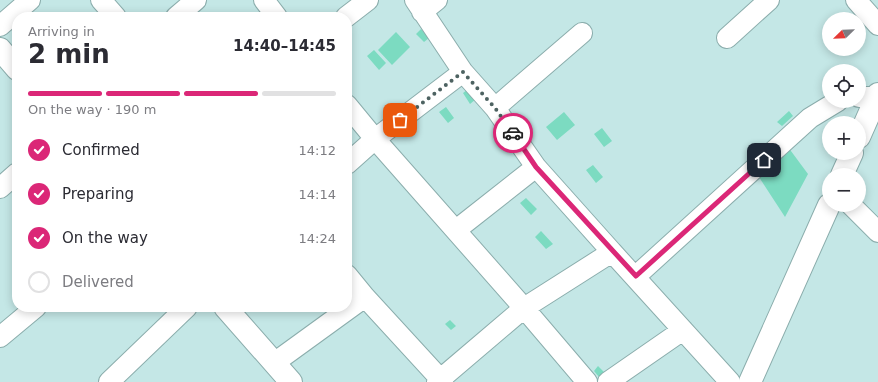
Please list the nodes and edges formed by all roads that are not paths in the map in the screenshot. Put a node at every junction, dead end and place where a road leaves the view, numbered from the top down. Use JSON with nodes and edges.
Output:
{"nodes":[{"id":1,"x":30,"y":0,"type":"edge"},
{"id":2,"x":101,"y":0,"type":"edge"},
{"id":3,"x":196,"y":0,"type":"edge"},
{"id":4,"x":264,"y":0,"type":"edge"},
{"id":5,"x":368,"y":0,"type":"edge"},
{"id":6,"x":769,"y":0,"type":"edge"},
{"id":7,"x":856,"y":0,"type":"edge"},
{"id":8,"x":425,"y":4,"type":"edge"},
{"id":9,"x":16,"y":12,"type":"edge"},
{"id":10,"x":112,"y":12,"type":"edge"},
{"id":11,"x":182,"y":12,"type":"edge"},
{"id":12,"x":273,"y":12,"type":"edge"},
{"id":13,"x":352,"y":12,"type":"edge"},
{"id":14,"x":12,"y":16,"type":"edge"},
{"id":15,"x":878,"y":25,"type":"edge"},
{"id":16,"x":0,"y":26,"type":"edge"},
{"id":17,"x":582,"y":33,"type":"dead end"},
{"id":18,"x":727,"y":38,"type":"dead end"},
{"id":19,"x":0,"y":50,"type":"edge"},
{"id":20,"x":12,"y":63,"type":"edge"},
{"id":21,"x":463,"y":72,"type":"junction"},
{"id":22,"x":871,"y":96,"type":"edge"},
{"id":23,"x":495,"y":108,"type":"junction"},
{"id":24,"x":826,"y":108,"type":"edge"},
{"id":25,"x":352,"y":111,"type":"edge"},
{"id":26,"x":865,"y":116,"type":"edge"},
{"id":27,"x":375,"y":139,"type":"junction"},
{"id":28,"x":352,"y":160,"type":"edge"},
{"id":29,"x":536,"y":167,"type":"junction"},
{"id":30,"x":12,"y":177,"type":"edge"},
{"id":31,"x":0,"y":188,"type":"edge"},
{"id":32,"x":826,"y":212,"type":"edge"},
{"id":33,"x":859,"y":212,"type":"edge"},
{"id":34,"x":876,"y":226,"type":"edge"},
{"id":35,"x":456,"y":230,"type":"junction"},
{"id":36,"x":612,"y":252,"type":"junction"},
{"id":37,"x":636,"y":276,"type":"junction"},
{"id":38,"x":352,"y":281,"type":"edge"},
{"id":39,"x":365,"y":297,"type":"junction"},
{"id":40,"x":352,"y":306,"type":"edge"},
{"id":41,"x":524,"y":308,"type":"junction"},
{"id":42,"x":30,"y":312,"type":"edge"},
{"id":43,"x":182,"y":312,"type":"edge"},
{"id":44,"x":229,"y":312,"type":"edge"},
{"id":45,"x":344,"y":312,"type":"edge"},
{"id":46,"x":683,"y":330,"type":"junction"},
{"id":47,"x":0,"y":337,"type":"edge"},
{"id":48,"x":274,"y":363,"type":"junction"},
{"id":49,"x":120,"y":379,"type":"edge"},
{"id":50,"x":440,"y":381,"type":"edge"},
{"id":51,"x":290,"y":382,"type":"edge"},
{"id":52,"x":587,"y":382,"type":"edge"},
{"id":53,"x":608,"y":382,"type":"edge"},
{"id":54,"x":730,"y":382,"type":"edge"},
{"id":55,"x":750,"y":382,"type":"edge"}],
"edges":[{"from":1,"to":9,"type":"street"},
{"from":2,"to":10,"type":"street"},
{"from":3,"to":11,"type":"street"},
{"from":4,"to":12,"type":"street"},
{"from":5,"to":13,"type":"street"},
{"from":6,"to":18,"type":"street"},
{"from":7,"to":15,"type":"street"},
{"from":8,"to":21,"type":"street"},
{"from":14,"to":16,"type":"street"},
{"from":17,"to":23,"type":"street"},
{"from":19,"to":20,"type":"main road"},
{"from":21,"to":23,"type":"street"},
{"from":21,"to":27,"type":"street"},
{"from":22,"to":26,"type":"main road"},
{"from":23,"to":29,"type":"street"},
{"from":24,"to":37,"type":"street"},
{"from":25,"to":27,"type":"street"},
{"from":27,"to":28,"type":"street"},
{"from":27,"to":35,"type":"street"},
{"from":29,"to":35,"type":"street"},
{"from":29,"to":36,"type":"street"},
{"from":30,"to":31,"type":"street"},
{"from":32,"to":55,"type":"main road"},
{"from":33,"to":34,"type":"street"},
{"from":35,"to":41,"type":"street"},
{"from":36,"to":37,"type":"street"},
{"from":36,"to":41,"type":"street"},
{"from":37,"to":46,"type":"street"},
{"from":38,"to":39,"type":"street"},
{"from":39,"to":40,"type":"street"},
{"from":39,"to":50,"type":"street"},
{"from":41,"to":50,"type":"street"},
{"from":41,"to":52,"type":"street"},
{"from":42,"to":47,"type":"street"},
{"from":43,"to":49,"type":"street"},
{"from":44,"to":48,"type":"main road"},
{"from":45,"to":48,"type":"street"},
{"from":46,"to":53,"type":"street"},
{"from":46,"to":54,"type":"street"},
{"from":48,"to":51,"type":"main road"}]}
